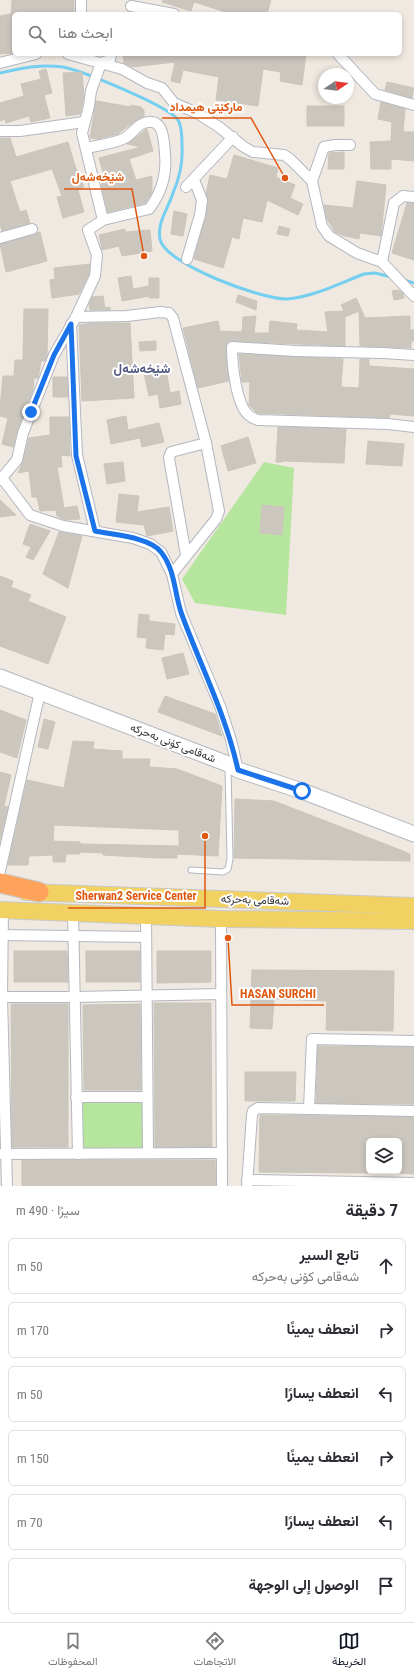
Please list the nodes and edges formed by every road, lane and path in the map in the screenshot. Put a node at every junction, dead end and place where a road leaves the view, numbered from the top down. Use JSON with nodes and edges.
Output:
{"nodes":[{"id":1,"x":82,"y":0,"type":"edge"},
{"id":2,"x":132,"y":7,"type":"edge"},
{"id":3,"x":81,"y":12,"type":"edge"},
{"id":4,"x":162,"y":12,"type":"edge"},
{"id":5,"x":27,"y":56,"type":"edge"},
{"id":6,"x":88,"y":56,"type":"edge"},
{"id":7,"x":340,"y":56,"type":"edge"},
{"id":8,"x":107,"y":58,"type":"edge"},
{"id":9,"x":0,"y":62,"type":"edge"},
{"id":10,"x":414,"y":105,"type":"edge"},
{"id":11,"x":84,"y":122,"type":"junction"},
{"id":12,"x":233,"y":124,"type":"dead end"},
{"id":13,"x":219,"y":127,"type":"junction"},
{"id":14,"x":0,"y":131,"type":"edge"},
{"id":15,"x":234,"y":137,"type":"junction"},
{"id":16,"x":350,"y":145,"type":"dead end"},
{"id":17,"x":86,"y":148,"type":"junction"},
{"id":18,"x":194,"y":180,"type":"junction"},
{"id":19,"x":312,"y":181,"type":"junction"},
{"id":20,"x":186,"y":187,"type":"dead end"},
{"id":21,"x":414,"y":197,"type":"edge"},
{"id":22,"x":103,"y":220,"type":"junction"},
{"id":23,"x":32,"y":229,"type":"dead end"},
{"id":24,"x":0,"y":238,"type":"edge"},
{"id":25,"x":187,"y":258,"type":"dead end"},
{"id":26,"x":382,"y":262,"type":"junction"},
{"id":27,"x":412,"y":294,"type":"edge"},
{"id":28,"x":74,"y":321,"type":"junction"},
{"id":29,"x":414,"y":355,"type":"edge"},
{"id":30,"x":414,"y":427,"type":"edge"},
{"id":31,"x":206,"y":443,"type":"junction"},
{"id":32,"x":1,"y":479,"type":"edge"},
{"id":33,"x":95,"y":531,"type":"junction"},
{"id":34,"x":186,"y":555,"type":"junction"},
{"id":35,"x":172,"y":574,"type":"junction"},
{"id":36,"x":0,"y":677,"type":"edge"},
{"id":37,"x":40,"y":692,"type":"junction"},
{"id":38,"x":233,"y":767,"type":"junction"},
{"id":39,"x":414,"y":834,"type":"edge"},
{"id":40,"x":191,"y":870,"type":"dead end"},
{"id":41,"x":0,"y":871,"type":"edge"},
{"id":42,"x":0,"y":883,"type":"edge"},
{"id":43,"x":0,"y":891,"type":"edge"},
{"id":44,"x":39,"y":892,"type":"junction"},
{"id":45,"x":414,"y":906,"type":"edge"},
{"id":46,"x":1,"y":910,"type":"edge"},
{"id":47,"x":73,"y":914,"type":"junction"},
{"id":48,"x":146,"y":916,"type":"junction"},
{"id":49,"x":221,"y":919,"type":"junction"},
{"id":50,"x":414,"y":921,"type":"edge"},
{"id":51,"x":1,"y":934,"type":"edge"},
{"id":52,"x":74,"y":935,"type":"junction"},
{"id":53,"x":146,"y":937,"type":"junction"},
{"id":54,"x":221,"y":994,"type":"junction"},
{"id":55,"x":146,"y":996,"type":"junction"},
{"id":56,"x":1,"y":997,"type":"edge"},
{"id":57,"x":75,"y":998,"type":"junction"},
{"id":58,"x":414,"y":1041,"type":"edge"},
{"id":59,"x":76,"y":1097,"type":"junction"},
{"id":60,"x":147,"y":1097,"type":"junction"},
{"id":61,"x":309,"y":1108,"type":"junction"},
{"id":62,"x":414,"y":1111,"type":"edge"},
{"id":63,"x":148,"y":1152,"type":"junction"},
{"id":64,"x":222,"y":1153,"type":"junction"},
{"id":65,"x":3,"y":1154,"type":"edge"},
{"id":66,"x":78,"y":1154,"type":"junction"},
{"id":67,"x":247,"y":1183,"type":"edge"},
{"id":68,"x":414,"y":1183,"type":"edge"},
{"id":69,"x":378,"y":1184,"type":"edge"},
{"id":70,"x":7,"y":1186,"type":"edge"},
{"id":71,"x":222,"y":1186,"type":"edge"}],
"edges":[{"from":1,"to":3,"type":"street"},
{"from":2,"to":4,"type":"street"},
{"from":5,"to":9,"type":"street"},
{"from":6,"to":8,"type":"street"},
{"from":7,"to":10,"type":"street"},
{"from":8,"to":11,"type":"street"},
{"from":8,"to":13,"type":"street"},
{"from":11,"to":14,"type":"street"},
{"from":11,"to":17,"type":"street"},
{"from":12,"to":13,"type":"street"},
{"from":13,"to":15,"type":"street"},
{"from":15,"to":18,"type":"street"},
{"from":15,"to":19,"type":"street"},
{"from":16,"to":19,"type":"street"},
{"from":17,"to":22,"type":"street"},
{"from":17,"to":22,"type":"street"},
{"from":18,"to":20,"type":"street"},
{"from":18,"to":25,"type":"street"},
{"from":19,"to":26,"type":"street"},
{"from":21,"to":26,"type":"street"},
{"from":22,"to":28,"type":"street"},
{"from":23,"to":24,"type":"street"},
{"from":26,"to":27,"type":"street"},
{"from":28,"to":31,"type":"street"},
{"from":28,"to":32,"type":"street"},
{"from":28,"to":33,"type":"street"},
{"from":29,"to":30,"type":"street"},
{"from":31,"to":34,"type":"street"},
{"from":31,"to":34,"type":"street"},
{"from":32,"to":33,"type":"street"},
{"from":33,"to":35,"type":"street"},
{"from":34,"to":35,"type":"street"},
{"from":35,"to":38,"type":"street"},
{"from":36,"to":37,"type":"street","name":"شەقامی کۆنی بەحرکە"},
{"from":37,"to":38,"type":"street","name":"شەقامی کۆنی بەحرکە"},
{"from":37,"to":41,"type":"street"},
{"from":38,"to":39,"type":"street","name":"شەقامی کۆنی بەحرکە"},
{"from":38,"to":40,"type":"lane"},
{"from":42,"to":44,"type":"highway"},
{"from":43,"to":44,"type":"main road","name":"شەقامی بەحرکە"},
{"from":44,"to":45,"type":"main road","name":"شەقامی بەحرکە"},
{"from":46,"to":47,"type":"main road","name":"شەقامی بەحرکە"},
{"from":46,"to":51,"type":"street"},
{"from":47,"to":48,"type":"main road","name":"شەقامی بەحرکە"},
{"from":47,"to":52,"type":"street"},
{"from":48,"to":49,"type":"main road","name":"شەقامی بەحرکە"},
{"from":48,"to":53,"type":"street"},
{"from":49,"to":50,"type":"main road","name":"شەقامی بەحرکە"},
{"from":49,"to":54,"type":"street"},
{"from":51,"to":52,"type":"street"},
{"from":51,"to":56,"type":"street"},
{"from":52,"to":53,"type":"street"},
{"from":52,"to":57,"type":"street"},
{"from":53,"to":55,"type":"street"},
{"from":54,"to":55,"type":"street"},
{"from":54,"to":64,"type":"street"},
{"from":55,"to":57,"type":"street"},
{"from":55,"to":60,"type":"street"},
{"from":56,"to":57,"type":"street"},
{"from":56,"to":65,"type":"street"},
{"from":57,"to":59,"type":"street"},
{"from":58,"to":61,"type":"street"},
{"from":59,"to":60,"type":"street"},
{"from":59,"to":66,"type":"street"},
{"from":60,"to":63,"type":"street"},
{"from":61,"to":62,"type":"street"},
{"from":61,"to":67,"type":"street"},
{"from":63,"to":64,"type":"street"},
{"from":63,"to":66,"type":"street"},
{"from":64,"to":71,"type":"street"},
{"from":65,"to":66,"type":"street"},
{"from":65,"to":70,"type":"street"},
{"from":67,"to":69,"type":"street"},
{"from":68,"to":69,"type":"street"}]}
